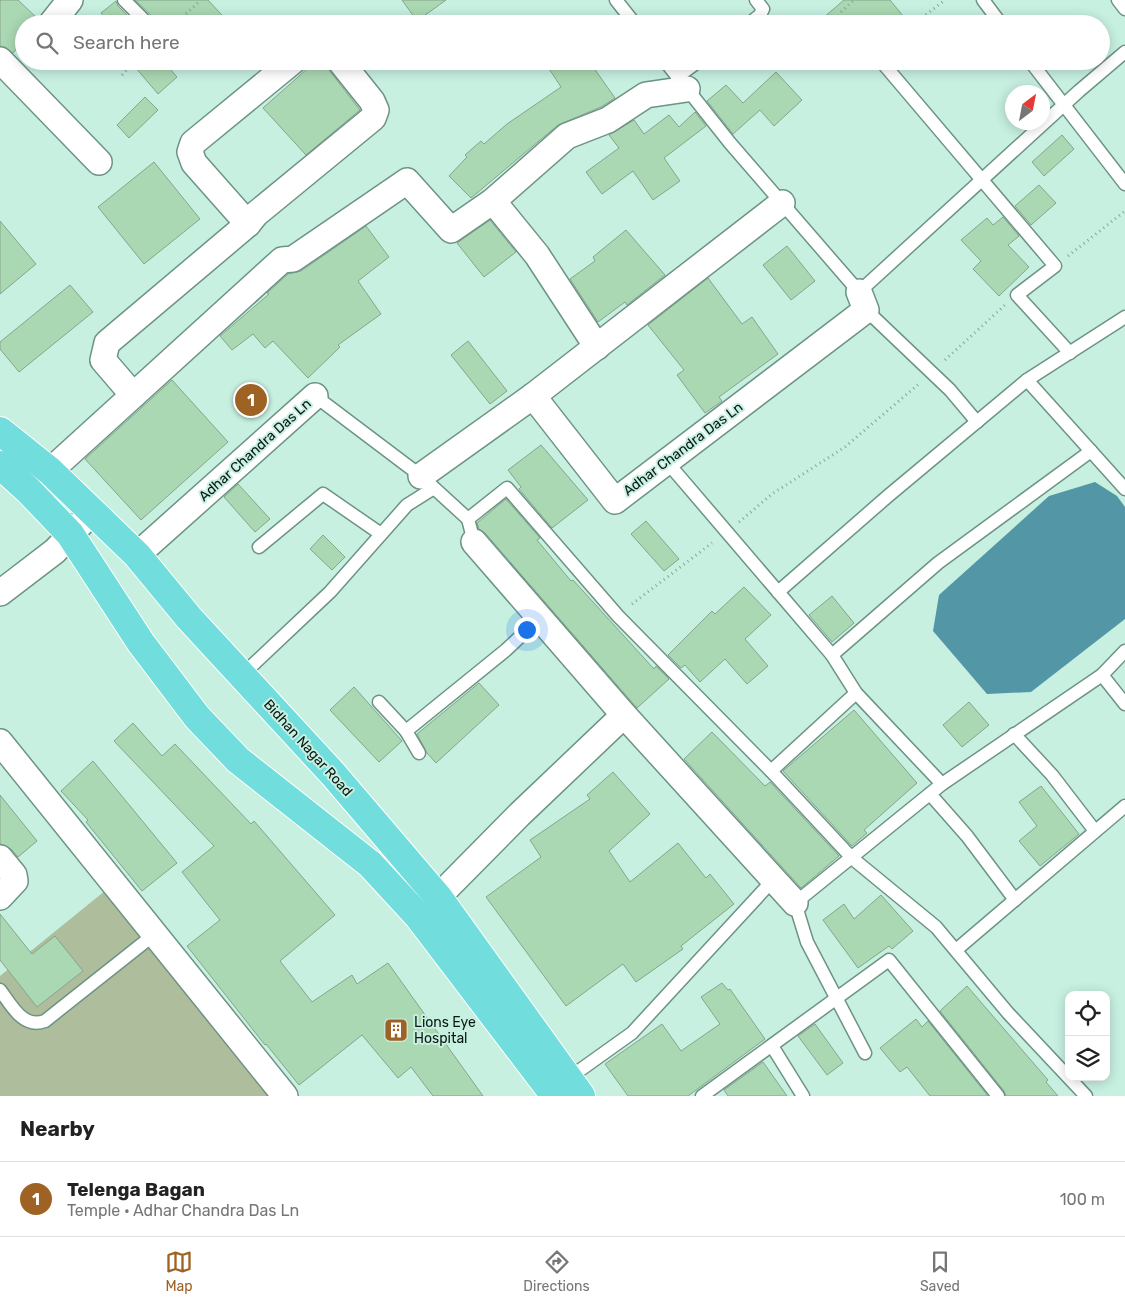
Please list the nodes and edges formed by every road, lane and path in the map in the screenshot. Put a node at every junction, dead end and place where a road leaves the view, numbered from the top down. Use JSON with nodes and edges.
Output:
{"nodes":[{"id":1,"x":70,"y":0,"type":"edge"},
{"id":2,"x":124,"y":0,"type":"edge"},
{"id":3,"x":201,"y":0,"type":"edge"},
{"id":4,"x":616,"y":0,"type":"edge"},
{"id":5,"x":756,"y":0,"type":"edge"},
{"id":6,"x":945,"y":0,"type":"edge"},
{"id":7,"x":982,"y":0,"type":"edge"},
{"id":8,"x":1118,"y":0,"type":"edge"},
{"id":9,"x":1125,"y":9,"type":"edge"},
{"id":10,"x":58,"y":15,"type":"edge"},
{"id":11,"x":139,"y":15,"type":"edge"},
{"id":12,"x":184,"y":15,"type":"edge"},
{"id":13,"x":628,"y":15,"type":"edge"},
{"id":14,"x":763,"y":15,"type":"edge"},
{"id":15,"x":926,"y":15,"type":"edge"},
{"id":16,"x":994,"y":15,"type":"edge"},
{"id":17,"x":1125,"y":52,"type":"edge"},
{"id":18,"x":1110,"y":65,"type":"edge"},
{"id":19,"x":127,"y":70,"type":"edge"},
{"id":20,"x":282,"y":70,"type":"edge"},
{"id":21,"x":347,"y":70,"type":"edge"},
{"id":22,"x":672,"y":70,"type":"edge"},
{"id":23,"x":691,"y":70,"type":"edge"},
{"id":24,"x":888,"y":70,"type":"edge"},
{"id":25,"x":1037,"y":70,"type":"edge"},
{"id":26,"x":1104,"y":70,"type":"edge"},
{"id":27,"x":9,"y":71,"type":"edge"},
{"id":28,"x":122,"y":75,"type":"dead end"},
{"id":29,"x":682,"y":83,"type":"junction"},
{"id":30,"x":1064,"y":105,"type":"junction"},
{"id":31,"x":99,"y":162,"type":"dead end"},
{"id":32,"x":980,"y":181,"type":"junction"},
{"id":33,"x":1125,"y":184,"type":"edge"},
{"id":34,"x":493,"y":201,"type":"junction"},
{"id":35,"x":782,"y":203,"type":"junction"},
{"id":36,"x":1125,"y":211,"type":"edge"},
{"id":37,"x":248,"y":224,"type":"junction"},
{"id":38,"x":1056,"y":266,"type":"junction"},
{"id":39,"x":1017,"y":295,"type":"junction"},
{"id":40,"x":862,"y":301,"type":"junction"},
{"id":41,"x":1125,"y":317,"type":"edge"},
{"id":42,"x":597,"y":347,"type":"junction"},
{"id":43,"x":1070,"y":353,"type":"junction"},
{"id":44,"x":932,"y":373,"type":"junction"},
{"id":45,"x":1028,"y":380,"type":"junction"},
{"id":46,"x":133,"y":395,"type":"junction"},
{"id":47,"x":315,"y":396,"type":"joint"},
{"id":48,"x":533,"y":396,"type":"junction"},
{"id":49,"x":977,"y":422,"type":"junction"},
{"id":50,"x":0,"y":431,"type":"edge"},
{"id":51,"x":1090,"y":451,"type":"junction"},
{"id":52,"x":667,"y":462,"type":"junction"},
{"id":53,"x":0,"y":466,"type":"edge"},
{"id":54,"x":50,"y":471,"type":"junction"},
{"id":55,"x":428,"y":482,"type":"junction"},
{"id":56,"x":1125,"y":489,"type":"edge"},
{"id":57,"x":92,"y":512,"type":"junction"},
{"id":58,"x":471,"y":530,"type":"junction"},
{"id":59,"x":726,"y":532,"type":"junction"},
{"id":60,"x":70,"y":534,"type":"junction"},
{"id":61,"x":381,"y":534,"type":"junction"},
{"id":62,"x":259,"y":547,"type":"dead end"},
{"id":63,"x":138,"y":554,"type":"junction"},
{"id":64,"x":778,"y":592,"type":"junction"},
{"id":65,"x":0,"y":593,"type":"edge"},
{"id":66,"x":618,"y":616,"type":"junction"},
{"id":67,"x":540,"y":618,"type":"junction"},
{"id":68,"x":1125,"y":651,"type":"edge"},
{"id":69,"x":832,"y":655,"type":"junction"},
{"id":70,"x":1102,"y":675,"type":"junction"},
{"id":71,"x":241,"y":676,"type":"junction"},
{"id":72,"x":856,"y":693,"type":"junction"},
{"id":73,"x":379,"y":702,"type":"dead end"},
{"id":74,"x":1125,"y":704,"type":"edge"},
{"id":75,"x":624,"y":715,"type":"junction"},
{"id":76,"x":406,"y":731,"type":"junction"},
{"id":77,"x":1014,"y":734,"type":"junction"},
{"id":78,"x":0,"y":742,"type":"edge"},
{"id":79,"x":419,"y":753,"type":"dead end"},
{"id":80,"x":772,"y":771,"type":"junction"},
{"id":81,"x":942,"y":784,"type":"junction"},
{"id":82,"x":930,"y":794,"type":"junction"},
{"id":83,"x":1125,"y":806,"type":"edge"},
{"id":84,"x":1095,"y":831,"type":"junction"},
{"id":85,"x":0,"y":858,"type":"edge"},
{"id":86,"x":852,"y":858,"type":"junction"},
{"id":87,"x":774,"y":879,"type":"junction"},
{"id":88,"x":0,"y":896,"type":"edge"},
{"id":89,"x":438,"y":897,"type":"junction"},
{"id":90,"x":1015,"y":900,"type":"junction"},
{"id":91,"x":795,"y":903,"type":"junction"},
{"id":92,"x":156,"y":933,"type":"junction"},
{"id":93,"x":956,"y":950,"type":"junction"},
{"id":94,"x":0,"y":990,"type":"edge"},
{"id":95,"x":836,"y":999,"type":"junction"},
{"id":96,"x":772,"y":1046,"type":"junction"},
{"id":97,"x":865,"y":1053,"type":"dead end"},
{"id":98,"x":568,"y":1090,"type":"edge"},
{"id":99,"x":285,"y":1096,"type":"edge"},
{"id":100,"x":702,"y":1096,"type":"edge"},
{"id":101,"x":803,"y":1096,"type":"edge"},
{"id":102,"x":998,"y":1096,"type":"edge"},
{"id":103,"x":1086,"y":1096,"type":"edge"}],
"edges":[{"from":1,"to":10,"type":"street"},
{"from":2,"to":11,"type":"lane"},
{"from":3,"to":12,"type":"path"},
{"from":4,"to":13,"type":"lane"},
{"from":5,"to":14,"type":"lane"},
{"from":6,"to":15,"type":"path"},
{"from":7,"to":16,"type":"lane"},
{"from":8,"to":9,"type":"lane"},
{"from":17,"to":18,"type":"lane","name":"Adhar Chandra Das Ln"},
{"from":19,"to":28,"type":"path"},
{"from":20,"to":37,"type":"street"},
{"from":21,"to":37,"type":"street"},
{"from":22,"to":29,"type":"lane"},
{"from":23,"to":29,"type":"lane"},
{"from":24,"to":32,"type":"lane"},
{"from":25,"to":30,"type":"lane"},
{"from":26,"to":30,"type":"lane","name":"Adhar Chandra Das Ln"},
{"from":27,"to":31,"type":"street"},
{"from":29,"to":34,"type":"street"},
{"from":29,"to":35,"type":"lane"},
{"from":30,"to":32,"type":"lane","name":"Adhar Chandra Das Ln"},
{"from":30,"to":33,"type":"lane"},
{"from":32,"to":38,"type":"lane"},
{"from":32,"to":40,"type":"lane","name":"Adhar Chandra Das Ln"},
{"from":34,"to":42,"type":"street"},
{"from":34,"to":46,"type":"street"},
{"from":35,"to":40,"type":"lane"},
{"from":35,"to":42,"type":"street"},
{"from":36,"to":38,"type":"path"},
{"from":37,"to":46,"type":"street"},
{"from":38,"to":39,"type":"lane"},
{"from":39,"to":43,"type":"lane"},
{"from":39,"to":44,"type":"path"},
{"from":40,"to":44,"type":"lane"},
{"from":40,"to":52,"type":"street","name":"Adhar Chandra Das Ln"},
{"from":41,"to":43,"type":"lane"},
{"from":42,"to":48,"type":"street"},
{"from":43,"to":45,"type":"lane"},
{"from":44,"to":49,"type":"lane"},
{"from":44,"to":59,"type":"path"},
{"from":45,"to":49,"type":"lane"},
{"from":45,"to":51,"type":"lane"},
{"from":46,"to":54,"type":"street"},
{"from":47,"to":55,"type":"lane","name":"Adhar Chandra Das Ln"},
{"from":47,"to":63,"type":"street","name":"Adhar Chandra Das Ln"},
{"from":48,"to":52,"type":"street","name":"Adhar Chandra Das Ln"},
{"from":48,"to":55,"type":"street"},
{"from":49,"to":64,"type":"lane"},
{"from":50,"to":54,"type":"main road","name":"Bidhan Nagar Road"},
{"from":51,"to":56,"type":"lane"},
{"from":51,"to":69,"type":"lane"},
{"from":52,"to":59,"type":"lane"},
{"from":53,"to":60,"type":"main road"},
{"from":54,"to":57,"type":"main road","name":"Bidhan Nagar Road"},
{"from":55,"to":58,"type":"lane","name":"Adhar Chandra Das Ln"},
{"from":55,"to":61,"type":"lane"},
{"from":57,"to":60,"type":"street"},
{"from":57,"to":63,"type":"main road","name":"Bidhan Nagar Road"},
{"from":58,"to":66,"type":"lane"},
{"from":58,"to":67,"type":"street"},
{"from":59,"to":64,"type":"lane"},
{"from":59,"to":66,"type":"path"},
{"from":60,"to":65,"type":"street"},
{"from":60,"to":98,"type":"main road"},
{"from":61,"to":62,"type":"lane"},
{"from":61,"to":71,"type":"lane"},
{"from":63,"to":71,"type":"main road","name":"Bidhan Nagar Road"},
{"from":64,"to":69,"type":"lane"},
{"from":66,"to":80,"type":"lane"},
{"from":67,"to":75,"type":"street"},
{"from":67,"to":76,"type":"lane"},
{"from":68,"to":70,"type":"lane"},
{"from":69,"to":72,"type":"lane"},
{"from":70,"to":74,"type":"lane"},
{"from":70,"to":77,"type":"lane"},
{"from":71,"to":89,"type":"main road","name":"Bidhan Nagar Road"},
{"from":72,"to":80,"type":"lane"},
{"from":72,"to":81,"type":"lane"},
{"from":73,"to":76,"type":"lane"},
{"from":75,"to":87,"type":"street"},
{"from":75,"to":89,"type":"street"},
{"from":76,"to":79,"type":"lane"},
{"from":77,"to":81,"type":"lane"},
{"from":77,"to":84,"type":"lane"},
{"from":78,"to":92,"type":"street"},
{"from":80,"to":86,"type":"lane"},
{"from":81,"to":82,"type":"lane"},
{"from":82,"to":86,"type":"lane"},
{"from":82,"to":90,"type":"lane"},
{"from":83,"to":84,"type":"lane"},
{"from":84,"to":90,"type":"lane"},
{"from":85,"to":88,"type":"street"},
{"from":86,"to":91,"type":"lane"},
{"from":86,"to":93,"type":"lane"},
{"from":87,"to":91,"type":"street"},
{"from":87,"to":98,"type":"lane"},
{"from":89,"to":98,"type":"main road","name":"Bidhan Nagar Road"},
{"from":90,"to":93,"type":"lane"},
{"from":91,"to":95,"type":"lane"},
{"from":92,"to":94,"type":"lane"},
{"from":92,"to":99,"type":"street"},
{"from":93,"to":103,"type":"lane"},
{"from":95,"to":96,"type":"lane"},
{"from":95,"to":97,"type":"lane"},
{"from":95,"to":102,"type":"lane"},
{"from":96,"to":100,"type":"lane"},
{"from":96,"to":101,"type":"lane"}]}
